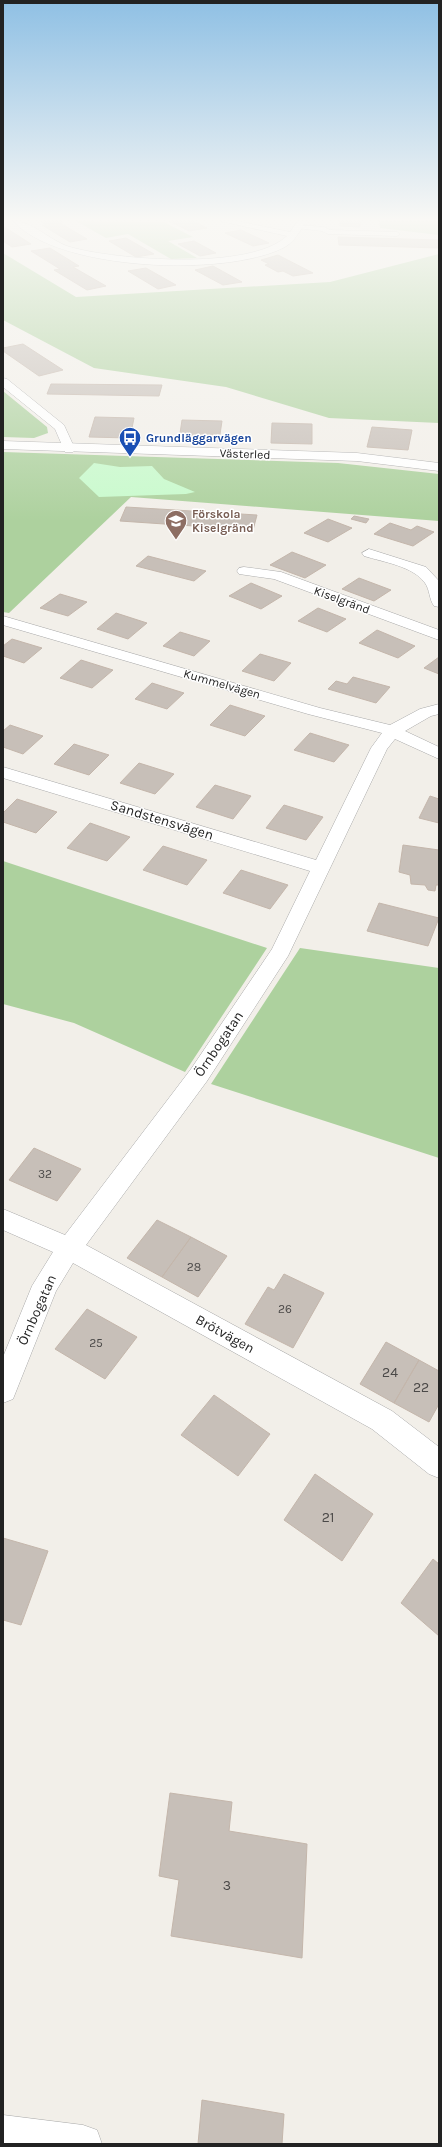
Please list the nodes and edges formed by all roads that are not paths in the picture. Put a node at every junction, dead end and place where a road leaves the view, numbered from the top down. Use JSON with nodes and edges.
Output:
{"nodes":[{"id":1,"x":3,"y":381,"type":"edge"},
{"id":2,"x":3,"y":446,"type":"edge"},
{"id":3,"x":69,"y":449,"type":"junction"},
{"id":4,"x":439,"y":467,"type":"edge"},
{"id":5,"x":369,"y":553,"type":"dead end"},
{"id":6,"x":244,"y":571,"type":"dead end"},
{"id":7,"x":439,"y":604,"type":"edge"},
{"id":8,"x":3,"y":620,"type":"edge"},
{"id":9,"x":439,"y":636,"type":"edge"},
{"id":10,"x":439,"y":709,"type":"edge"},
{"id":11,"x":392,"y":731,"type":"junction"},
{"id":12,"x":439,"y":754,"type":"edge"},
{"id":13,"x":3,"y":772,"type":"edge"},
{"id":14,"x":321,"y":868,"type":"junction"},
{"id":15,"x":3,"y":1219,"type":"edge"},
{"id":16,"x":69,"y":1248,"type":"junction"},
{"id":17,"x":3,"y":1390,"type":"edge"},
{"id":18,"x":439,"y":1464,"type":"edge"},
{"id":19,"x":3,"y":2134,"type":"edge"},
{"id":20,"x":83,"y":2144,"type":"edge"}],
"edges":[{"from":1,"to":3,"type":"street"},
{"from":2,"to":3,"type":"street","name":"Västerled"},
{"from":3,"to":4,"type":"street","name":"Västerled"},
{"from":5,"to":7,"type":"street"},
{"from":6,"to":9,"type":"street","name":"Kiselgränd"},
{"from":8,"to":11,"type":"street","name":"Kummelvägen"},
{"from":10,"to":11,"type":"street","name":"Örnbogatan"},
{"from":11,"to":12,"type":"street","name":"Kummelvägen"},
{"from":11,"to":14,"type":"street","name":"Örnbogatan"},
{"from":13,"to":14,"type":"street","name":"Sandstensvägen"},
{"from":14,"to":16,"type":"street","name":"Örnbogatan"},
{"from":15,"to":16,"type":"street","name":"Brötvägen"},
{"from":16,"to":17,"type":"street","name":"Örnbogatan"},
{"from":16,"to":18,"type":"street","name":"Brötvägen"},
{"from":19,"to":20,"type":"street"}]}
